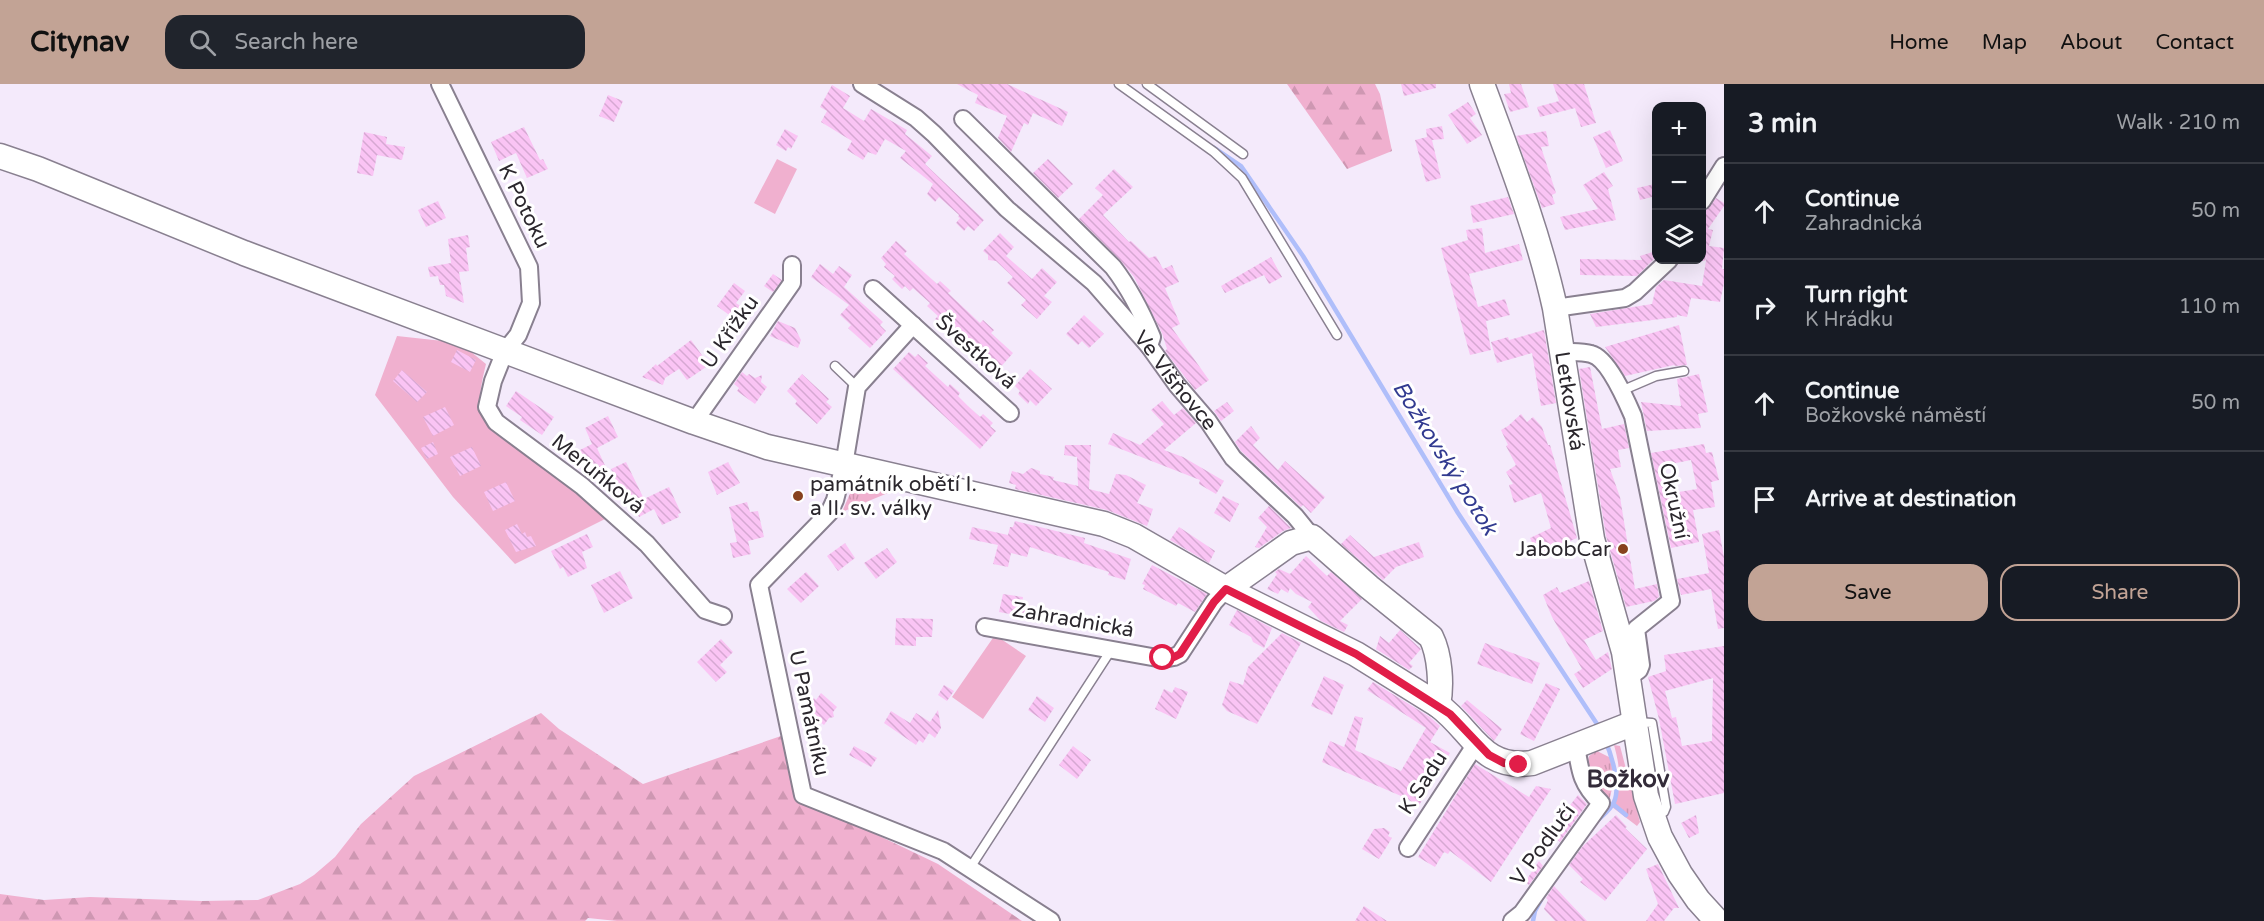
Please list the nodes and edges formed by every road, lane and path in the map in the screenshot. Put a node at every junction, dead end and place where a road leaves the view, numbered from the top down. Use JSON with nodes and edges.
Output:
{"nodes":[{"id":1,"x":440,"y":84,"type":"edge"},
{"id":2,"x":862,"y":84,"type":"edge"},
{"id":3,"x":1119,"y":84,"type":"edge"},
{"id":4,"x":1147,"y":84,"type":"edge"},
{"id":5,"x":1482,"y":84,"type":"edge"},
{"id":6,"x":963,"y":118,"type":"dead end"},
{"id":7,"x":1243,"y":154,"type":"dead end"},
{"id":8,"x":0,"y":156,"type":"edge"},
{"id":9,"x":1724,"y":165,"type":"edge"},
{"id":10,"x":1706,"y":193,"type":"edge"},
{"id":11,"x":1665,"y":264,"type":"edge"},
{"id":12,"x":792,"y":265,"type":"dead end"},
{"id":13,"x":873,"y":289,"type":"dead end"},
{"id":14,"x":1556,"y":308,"type":"junction"},
{"id":15,"x":913,"y":325,"type":"junction"},
{"id":16,"x":1337,"y":335,"type":"dead end"},
{"id":17,"x":1149,"y":346,"type":"junction"},
{"id":18,"x":505,"y":351,"type":"junction"},
{"id":19,"x":1563,"y":352,"type":"junction"},
{"id":20,"x":835,"y":366,"type":"dead end"},
{"id":21,"x":1684,"y":370,"type":"dead end"},
{"id":22,"x":857,"y":387,"type":"junction"},
{"id":23,"x":1621,"y":391,"type":"junction"},
{"id":24,"x":1010,"y":413,"type":"dead end"},
{"id":25,"x":694,"y":422,"type":"junction"},
{"id":26,"x":844,"y":465,"type":"junction"},
{"id":27,"x":1312,"y":537,"type":"junction"},
{"id":28,"x":1226,"y":589,"type":"junction"},
{"id":29,"x":723,"y":616,"type":"dead end"},
{"id":30,"x":985,"y":627,"type":"dead end"},
{"id":31,"x":1111,"y":649,"type":"junction"},
{"id":32,"x":1628,"y":678,"type":"junction"},
{"id":33,"x":1438,"y":705,"type":"junction"},
{"id":34,"x":1634,"y":723,"type":"junction"},
{"id":35,"x":1593,"y":738,"type":"junction"},
{"id":36,"x":1476,"y":744,"type":"junction"},
{"id":37,"x":1408,"y":848,"type":"dead end"},
{"id":38,"x":970,"y":868,"type":"junction"},
{"id":39,"x":1517,"y":917,"type":"edge"},
{"id":40,"x":1052,"y":921,"type":"edge"},
{"id":41,"x":1718,"y":921,"type":"edge"}],
"edges":[{"from":1,"to":18,"type":"street","name":"K Potoku"},
{"from":2,"to":17,"type":"street","name":"Ve Višňovce"},
{"from":3,"to":16,"type":"lane"},
{"from":4,"to":7,"type":"lane"},
{"from":5,"to":14,"type":"street","name":"Letkovská"},
{"from":6,"to":17,"type":"street"},
{"from":8,"to":18,"type":"street"},
{"from":9,"to":10,"type":"street"},
{"from":11,"to":14,"type":"street"},
{"from":12,"to":25,"type":"street","name":"U Křížku"},
{"from":13,"to":15,"type":"street","name":"Švestková"},
{"from":14,"to":19,"type":"street","name":"Letkovská"},
{"from":15,"to":22,"type":"street","name":"Švestková"},
{"from":15,"to":24,"type":"street","name":"Švestková"},
{"from":17,"to":27,"type":"street","name":"Ve Višňovce"},
{"from":18,"to":25,"type":"street"},
{"from":18,"to":29,"type":"street","name":"Meruňková"},
{"from":19,"to":23,"type":"street","name":"Okružní"},
{"from":19,"to":32,"type":"street","name":"Letkovská"},
{"from":20,"to":22,"type":"lane"},
{"from":21,"to":23,"type":"lane"},
{"from":22,"to":26,"type":"street"},
{"from":23,"to":32,"type":"street","name":"Okružní"},
{"from":25,"to":26,"type":"street"},
{"from":26,"to":28,"type":"street"},
{"from":26,"to":38,"type":"street","name":"U Památníku"},
{"from":27,"to":28,"type":"street"},
{"from":27,"to":33,"type":"street","name":"Ve Višňovce"},
{"from":28,"to":31,"type":"street","name":"Zahradnická"},
{"from":28,"to":33,"type":"street"},
{"from":30,"to":31,"type":"street","name":"Zahradnická"},
{"from":31,"to":38,"type":"lane"},
{"from":32,"to":34,"type":"street","name":"Letkovská"},
{"from":33,"to":36,"type":"street"},
{"from":34,"to":35,"type":"street"},
{"from":34,"to":41,"type":"street","name":"Letkovská"},
{"from":35,"to":36,"type":"street"},
{"from":35,"to":39,"type":"street","name":"V Podlučí"},
{"from":36,"to":37,"type":"street","name":"K Sadu"},
{"from":38,"to":40,"type":"street","name":"U Památníku"}]}
